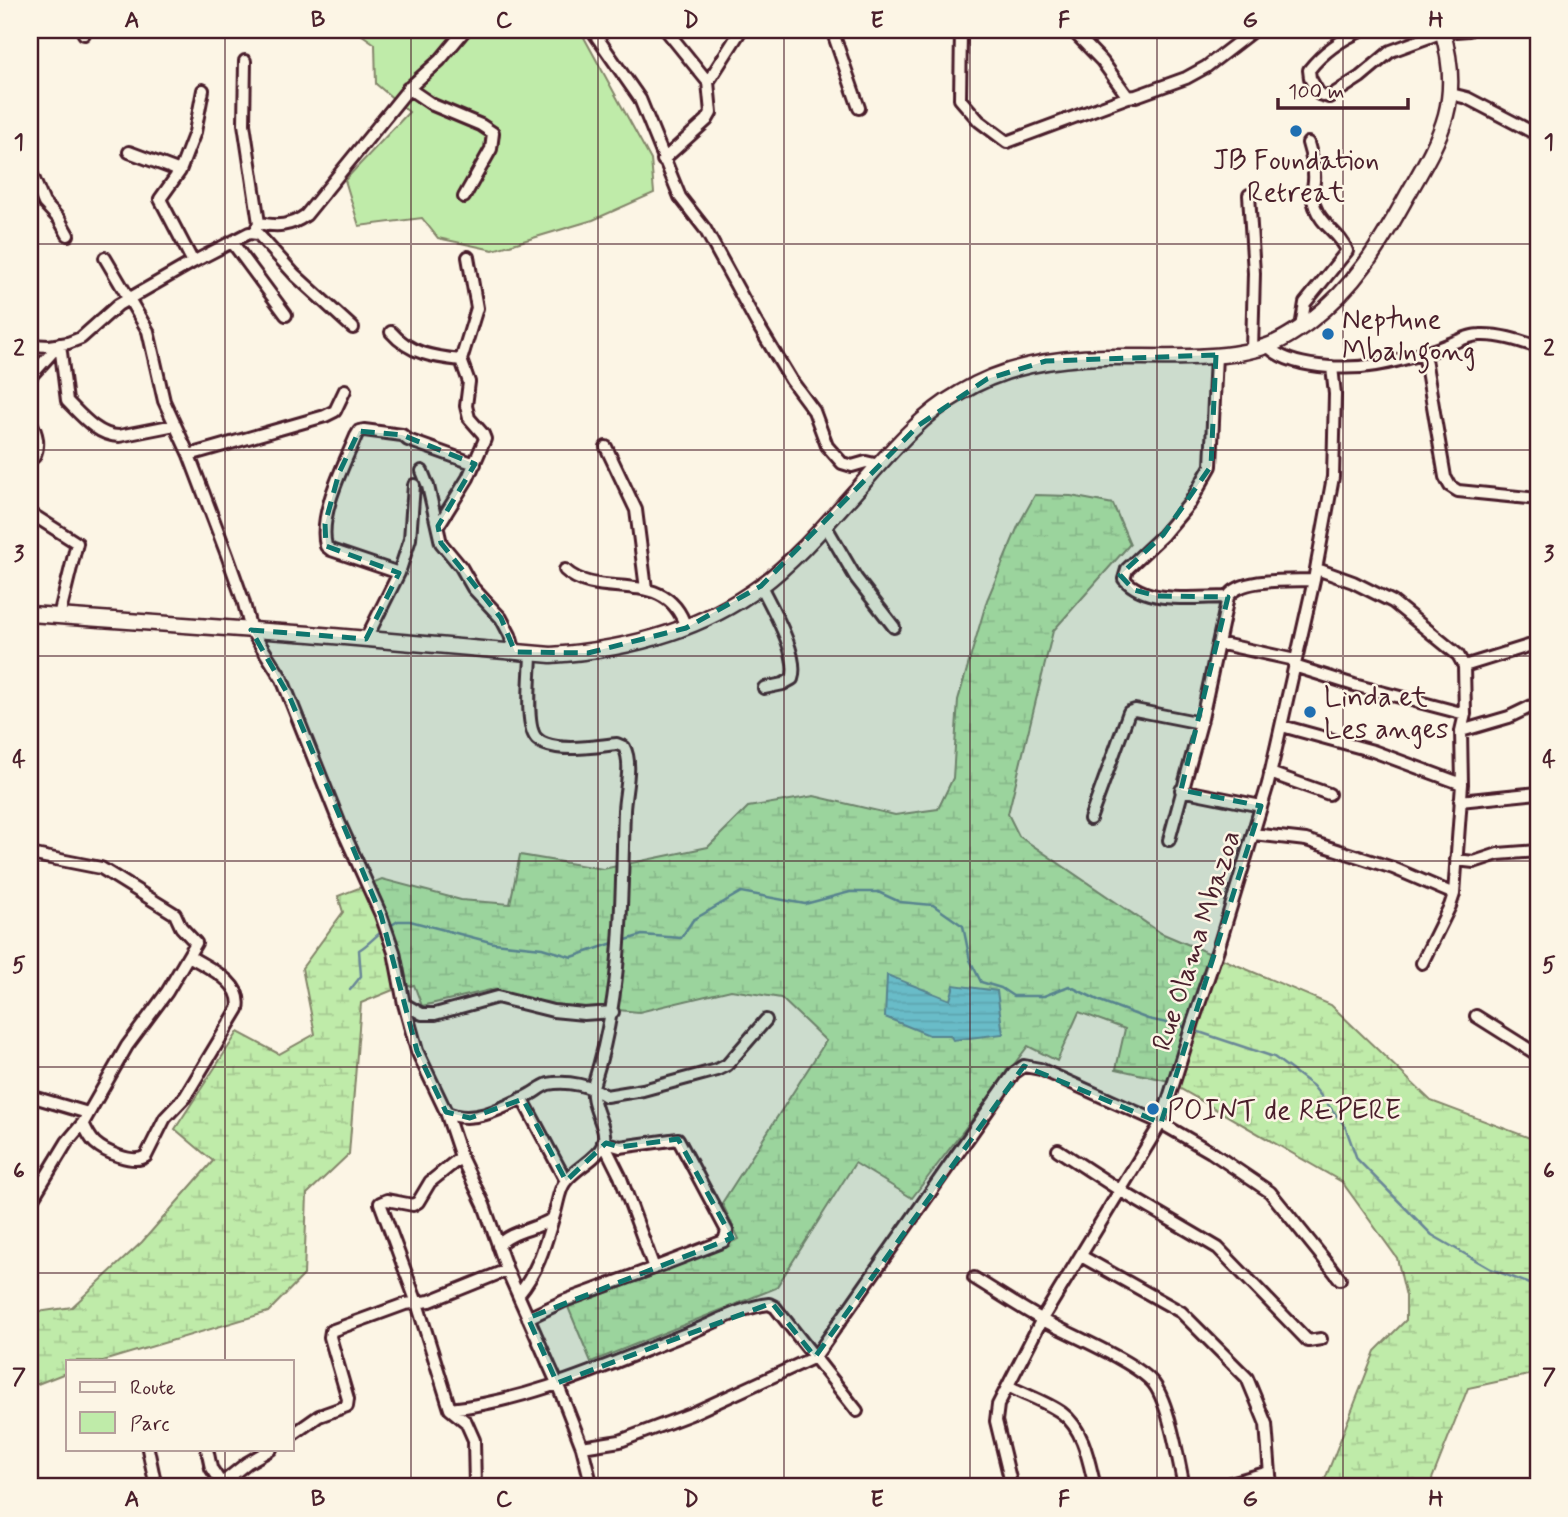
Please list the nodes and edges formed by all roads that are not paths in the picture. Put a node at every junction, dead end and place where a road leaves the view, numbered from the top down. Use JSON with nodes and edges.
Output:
{"nodes":[{"id":1,"x":465,"y":30,"type":"edge"},
{"id":2,"x":592,"y":30,"type":"edge"},
{"id":3,"x":666,"y":30,"type":"edge"},
{"id":4,"x":741,"y":30,"type":"edge"},
{"id":5,"x":832,"y":30,"type":"edge"},
{"id":6,"x":961,"y":30,"type":"edge"},
{"id":7,"x":1072,"y":30,"type":"edge"},
{"id":8,"x":1254,"y":30,"type":"edge"},
{"id":9,"x":1363,"y":30,"type":"edge"},
{"id":10,"x":1469,"y":30,"type":"edge"},
{"id":11,"x":1443,"y":31,"type":"edge"},
{"id":12,"x":245,"y":61,"type":"dead end"},
{"id":13,"x":708,"y":82,"type":"junction"},
{"id":14,"x":408,"y":88,"type":"junction"},
{"id":15,"x":203,"y":90,"type":"dead end"},
{"id":16,"x":1451,"y":94,"type":"junction"},
{"id":17,"x":1128,"y":97,"type":"junction"},
{"id":18,"x":859,"y":108,"type":"dead end"},
{"id":19,"x":1538,"y":135,"type":"edge"},
{"id":20,"x":1308,"y":143,"type":"dead end"},
{"id":21,"x":129,"y":152,"type":"dead end"},
{"id":22,"x":663,"y":160,"type":"junction"},
{"id":23,"x":30,"y":170,"type":"edge"},
{"id":24,"x":180,"y":171,"type":"junction"},
{"id":25,"x":1249,"y":195,"type":"dead end"},
{"id":26,"x":464,"y":197,"type":"dead end"},
{"id":27,"x":256,"y":228,"type":"junction"},
{"id":28,"x":68,"y":235,"type":"dead end"},
{"id":29,"x":232,"y":242,"type":"junction"},
{"id":30,"x":468,"y":257,"type":"dead end"},
{"id":31,"x":105,"y":258,"type":"dead end"},
{"id":32,"x":193,"y":262,"type":"junction"},
{"id":33,"x":129,"y":300,"type":"junction"},
{"id":34,"x":286,"y":315,"type":"dead end"},
{"id":35,"x":1301,"y":327,"type":"junction"},
{"id":36,"x":353,"y":328,"type":"dead end"},
{"id":37,"x":391,"y":332,"type":"dead end"},
{"id":38,"x":60,"y":344,"type":"junction"},
{"id":39,"x":30,"y":345,"type":"edge"},
{"id":40,"x":1268,"y":346,"type":"junction"},
{"id":41,"x":1538,"y":347,"type":"edge"},
{"id":42,"x":1252,"y":350,"type":"junction"},
{"id":43,"x":1424,"y":353,"type":"junction"},
{"id":44,"x":1216,"y":355,"type":"junction"},
{"id":45,"x":461,"y":360,"type":"junction"},
{"id":46,"x":1332,"y":367,"type":"junction"},
{"id":47,"x":30,"y":377,"type":"edge"},
{"id":48,"x":345,"y":390,"type":"dead end"},
{"id":49,"x":30,"y":421,"type":"edge"},
{"id":50,"x":175,"y":425,"type":"junction"},
{"id":51,"x":606,"y":447,"type":"dead end"},
{"id":52,"x":189,"y":455,"type":"junction"},
{"id":53,"x":30,"y":459,"type":"edge"},
{"id":54,"x":475,"y":464,"type":"junction"},
{"id":55,"x":879,"y":465,"type":"junction"},
{"id":56,"x":422,"y":471,"type":"dead end"},
{"id":57,"x":414,"y":485,"type":"dead end"},
{"id":58,"x":1538,"y":499,"type":"edge"},
{"id":59,"x":30,"y":513,"type":"edge"},
{"id":60,"x":825,"y":525,"type":"junction"},
{"id":61,"x":438,"y":526,"type":"junction"},
{"id":62,"x":565,"y":570,"type":"dead end"},
{"id":63,"x":399,"y":573,"type":"junction"},
{"id":64,"x":1315,"y":575,"type":"junction"},
{"id":65,"x":761,"y":586,"type":"junction"},
{"id":66,"x":646,"y":589,"type":"junction"},
{"id":67,"x":1228,"y":597,"type":"junction"},
{"id":68,"x":30,"y":614,"type":"edge"},
{"id":69,"x":59,"y":616,"type":"junction"},
{"id":70,"x":894,"y":627,"type":"dead end"},
{"id":71,"x":686,"y":628,"type":"junction"},
{"id":72,"x":251,"y":630,"type":"junction"},
{"id":73,"x":366,"y":639,"type":"junction"},
{"id":74,"x":1218,"y":643,"type":"junction"},
{"id":75,"x":1538,"y":643,"type":"edge"},
{"id":76,"x":515,"y":652,"type":"junction"},
{"id":77,"x":531,"y":653,"type":"junction"},
{"id":78,"x":1295,"y":663,"type":"junction"},
{"id":79,"x":1464,"y":666,"type":"junction"},
{"id":80,"x":764,"y":688,"type":"dead end"},
{"id":81,"x":1538,"y":703,"type":"edge"},
{"id":82,"x":1465,"y":713,"type":"junction"},
{"id":83,"x":1201,"y":723,"type":"junction"},
{"id":84,"x":1282,"y":726,"type":"junction"},
{"id":85,"x":1461,"y":731,"type":"junction"},
{"id":86,"x":1270,"y":773,"type":"junction"},
{"id":87,"x":1462,"y":783,"type":"junction"},
{"id":88,"x":1181,"y":790,"type":"junction"},
{"id":89,"x":1538,"y":793,"type":"edge"},
{"id":90,"x":1329,"y":794,"type":"dead end"},
{"id":91,"x":1460,"y":801,"type":"junction"},
{"id":92,"x":1261,"y":806,"type":"junction"},
{"id":93,"x":1090,"y":819,"type":"dead end"},
{"id":94,"x":1253,"y":834,"type":"junction"},
{"id":95,"x":1169,"y":840,"type":"dead end"},
{"id":96,"x":1538,"y":850,"type":"edge"},
{"id":97,"x":30,"y":854,"type":"edge"},
{"id":98,"x":1456,"y":860,"type":"junction"},
{"id":99,"x":1454,"y":894,"type":"junction"},
{"id":100,"x":190,"y":956,"type":"junction"},
{"id":101,"x":1422,"y":963,"type":"dead end"},
{"id":102,"x":404,"y":1004,"type":"junction"},
{"id":103,"x":612,"y":1012,"type":"junction"},
{"id":104,"x":1476,"y":1016,"type":"dead end"},
{"id":105,"x":766,"y":1020,"type":"dead end"},
{"id":106,"x":1538,"y":1055,"type":"edge"},
{"id":107,"x":593,"y":1087,"type":"junction"},
{"id":108,"x":30,"y":1096,"type":"edge"},
{"id":109,"x":522,"y":1098,"type":"junction"},
{"id":110,"x":446,"y":1112,"type":"junction"},
{"id":111,"x":85,"y":1118,"type":"junction"},
{"id":112,"x":1161,"y":1123,"type":"junction"},
{"id":113,"x":603,"y":1142,"type":"junction"},
{"id":114,"x":1058,"y":1150,"type":"dead end"},
{"id":115,"x":461,"y":1157,"type":"junction"},
{"id":116,"x":566,"y":1181,"type":"junction"},
{"id":117,"x":1121,"y":1191,"type":"junction"},
{"id":118,"x":30,"y":1203,"type":"edge"},
{"id":119,"x":552,"y":1219,"type":"junction"},
{"id":120,"x":498,"y":1246,"type":"junction"},
{"id":121,"x":1082,"y":1256,"type":"junction"},
{"id":122,"x":654,"y":1268,"type":"junction"},
{"id":123,"x":507,"y":1270,"type":"junction"},
{"id":124,"x":974,"y":1278,"type":"dead end"},
{"id":125,"x":1340,"y":1279,"type":"dead end"},
{"id":126,"x":519,"y":1294,"type":"junction"},
{"id":127,"x":417,"y":1303,"type":"junction"},
{"id":128,"x":528,"y":1318,"type":"junction"},
{"id":129,"x":1042,"y":1320,"type":"junction"},
{"id":130,"x":1321,"y":1339,"type":"dead end"},
{"id":131,"x":815,"y":1357,"type":"junction"},
{"id":132,"x":557,"y":1383,"type":"junction"},
{"id":133,"x":1008,"y":1386,"type":"junction"},
{"id":134,"x":450,"y":1409,"type":"junction"},
{"id":135,"x":857,"y":1412,"type":"dead end"},
{"id":136,"x":294,"y":1433,"type":"edge"},
{"id":137,"x":582,"y":1447,"type":"junction"},
{"id":138,"x":148,"y":1450,"type":"edge"},
{"id":139,"x":207,"y":1450,"type":"edge"},
{"id":140,"x":270,"y":1450,"type":"edge"},
{"id":141,"x":1269,"y":1472,"type":"junction"},
{"id":142,"x":220,"y":1485,"type":"edge"},
{"id":143,"x":156,"y":1487,"type":"edge"},
{"id":144,"x":475,"y":1487,"type":"edge"},
{"id":145,"x":592,"y":1487,"type":"edge"},
{"id":146,"x":1012,"y":1487,"type":"edge"},
{"id":147,"x":1095,"y":1487,"type":"edge"},
{"id":148,"x":1185,"y":1487,"type":"edge"},
{"id":149,"x":1217,"y":1487,"type":"edge"},
{"id":150,"x":1271,"y":1487,"type":"edge"}],
"edges":[{"from":1,"to":14,"type":"street"},
{"from":2,"to":22,"type":"street"},
{"from":3,"to":13,"type":"street"},
{"from":4,"to":13,"type":"street"},
{"from":5,"to":18,"type":"street"},
{"from":6,"to":17,"type":"street"},
{"from":7,"to":17,"type":"street"},
{"from":8,"to":17,"type":"street"},
{"from":9,"to":11,"type":"street"},
{"from":10,"to":11,"type":"street"},
{"from":11,"to":16,"type":"main road"},
{"from":12,"to":27,"type":"street"},
{"from":13,"to":22,"type":"street"},
{"from":14,"to":26,"type":"street"},
{"from":14,"to":27,"type":"street"},
{"from":15,"to":24,"type":"street"},
{"from":16,"to":19,"type":"street"},
{"from":16,"to":35,"type":"main road"},
{"from":20,"to":35,"type":"street"},
{"from":21,"to":24,"type":"street"},
{"from":22,"to":55,"type":"street"},
{"from":23,"to":28,"type":"street"},
{"from":24,"to":32,"type":"street"},
{"from":25,"to":42,"type":"street"},
{"from":27,"to":29,"type":"street"},
{"from":27,"to":36,"type":"street"},
{"from":29,"to":32,"type":"street"},
{"from":29,"to":34,"type":"street"},
{"from":30,"to":45,"type":"street"},
{"from":31,"to":33,"type":"street"},
{"from":32,"to":33,"type":"street"},
{"from":33,"to":38,"type":"street"},
{"from":33,"to":50,"type":"street"},
{"from":35,"to":40,"type":"main road"},
{"from":37,"to":45,"type":"street"},
{"from":38,"to":39,"type":"street"},
{"from":38,"to":47,"type":"street"},
{"from":38,"to":50,"type":"street"},
{"from":40,"to":42,"type":"main road"},
{"from":40,"to":46,"type":"street"},
{"from":41,"to":43,"type":"street"},
{"from":42,"to":44,"type":"main road"},
{"from":43,"to":46,"type":"street"},
{"from":43,"to":58,"type":"street"},
{"from":44,"to":55,"type":"main road"},
{"from":44,"to":67,"type":"street"},
{"from":45,"to":54,"type":"street"},
{"from":46,"to":64,"type":"street","name":"Rue Olama Mbazoa"},
{"from":48,"to":52,"type":"street"},
{"from":49,"to":53,"type":"street"},
{"from":50,"to":52,"type":"street"},
{"from":51,"to":66,"type":"street"},
{"from":52,"to":72,"type":"street"},
{"from":54,"to":61,"type":"street"},
{"from":54,"to":63,"type":"street"},
{"from":55,"to":60,"type":"main road"},
{"from":56,"to":61,"type":"street"},
{"from":57,"to":63,"type":"street"},
{"from":59,"to":69,"type":"street"},
{"from":60,"to":65,"type":"main road"},
{"from":60,"to":70,"type":"street"},
{"from":61,"to":76,"type":"street"},
{"from":62,"to":66,"type":"street"},
{"from":63,"to":73,"type":"street"},
{"from":64,"to":67,"type":"street"},
{"from":64,"to":78,"type":"street","name":"Rue Olama Mbazoa"},
{"from":64,"to":79,"type":"street"},
{"from":65,"to":71,"type":"main road"},
{"from":65,"to":80,"type":"street"},
{"from":66,"to":71,"type":"street"},
{"from":67,"to":74,"type":"street"},
{"from":68,"to":69,"type":"main road"},
{"from":69,"to":72,"type":"main road"},
{"from":71,"to":77,"type":"main road"},
{"from":72,"to":73,"type":"main road"},
{"from":72,"to":102,"type":"street"},
{"from":73,"to":76,"type":"main road"},
{"from":74,"to":78,"type":"street"},
{"from":74,"to":83,"type":"street"},
{"from":75,"to":79,"type":"street"},
{"from":76,"to":77,"type":"main road"},
{"from":77,"to":103,"type":"street"},
{"from":78,"to":82,"type":"street"},
{"from":78,"to":84,"type":"street","name":"Rue Olama Mbazoa"},
{"from":79,"to":82,"type":"street"},
{"from":81,"to":85,"type":"street"},
{"from":82,"to":85,"type":"street"},
{"from":83,"to":88,"type":"street"},
{"from":83,"to":93,"type":"street"},
{"from":84,"to":86,"type":"street","name":"Rue Olama Mbazoa"},
{"from":84,"to":87,"type":"street"},
{"from":85,"to":87,"type":"street"},
{"from":86,"to":90,"type":"street"},
{"from":86,"to":92,"type":"street","name":"Rue Olama Mbazoa"},
{"from":87,"to":91,"type":"street"},
{"from":88,"to":92,"type":"street"},
{"from":88,"to":95,"type":"street"},
{"from":89,"to":91,"type":"street"},
{"from":91,"to":98,"type":"street"},
{"from":92,"to":94,"type":"street","name":"Rue Olama Mbazoa"},
{"from":94,"to":99,"type":"street"},
{"from":94,"to":112,"type":"street","name":"Rue Olama Mbazoa"},
{"from":96,"to":98,"type":"street"},
{"from":97,"to":100,"type":"street"},
{"from":98,"to":99,"type":"street"},
{"from":99,"to":101,"type":"street"},
{"from":100,"to":111,"type":"street"},
{"from":100,"to":111,"type":"street"},
{"from":102,"to":103,"type":"street"},
{"from":102,"to":110,"type":"street"},
{"from":103,"to":107,"type":"street"},
{"from":104,"to":106,"type":"street"},
{"from":105,"to":107,"type":"street"},
{"from":107,"to":109,"type":"street"},
{"from":107,"to":113,"type":"street"},
{"from":108,"to":111,"type":"street"},
{"from":109,"to":110,"type":"street"},
{"from":109,"to":116,"type":"street"},
{"from":110,"to":115,"type":"street"},
{"from":111,"to":118,"type":"street"},
{"from":112,"to":117,"type":"street","name":"Rue Olama Mbazoa"},
{"from":112,"to":125,"type":"street"},
{"from":112,"to":131,"type":"street"},
{"from":113,"to":116,"type":"street"},
{"from":113,"to":122,"type":"street"},
{"from":113,"to":122,"type":"street"},
{"from":114,"to":117,"type":"street"},
{"from":115,"to":120,"type":"street"},
{"from":115,"to":127,"type":"street"},
{"from":116,"to":119,"type":"street"},
{"from":117,"to":121,"type":"street","name":"Rue Olama Mbazoa"},
{"from":117,"to":130,"type":"street"},
{"from":119,"to":120,"type":"street"},
{"from":119,"to":126,"type":"street"},
{"from":120,"to":123,"type":"street"},
{"from":121,"to":129,"type":"street","name":"Rue Olama Mbazoa"},
{"from":121,"to":141,"type":"street"},
{"from":122,"to":128,"type":"street"},
{"from":123,"to":126,"type":"street"},
{"from":123,"to":127,"type":"street"},
{"from":124,"to":129,"type":"street"},
{"from":126,"to":128,"type":"street"},
{"from":127,"to":134,"type":"street"},
{"from":127,"to":136,"type":"street"},
{"from":128,"to":132,"type":"street"},
{"from":129,"to":133,"type":"street","name":"Rue Olama Mbazoa"},
{"from":129,"to":148,"type":"street"},
{"from":131,"to":132,"type":"street"},
{"from":131,"to":135,"type":"street"},
{"from":131,"to":137,"type":"street"},
{"from":132,"to":134,"type":"street"},
{"from":132,"to":137,"type":"street"},
{"from":133,"to":146,"type":"street","name":"Rue Olama Mbazoa"},
{"from":133,"to":147,"type":"street"},
{"from":134,"to":144,"type":"street"},
{"from":137,"to":145,"type":"street"},
{"from":138,"to":143,"type":"street"},
{"from":139,"to":142,"type":"street"},
{"from":140,"to":142,"type":"street"},
{"from":141,"to":149,"type":"street"},
{"from":141,"to":150,"type":"street"}]}
